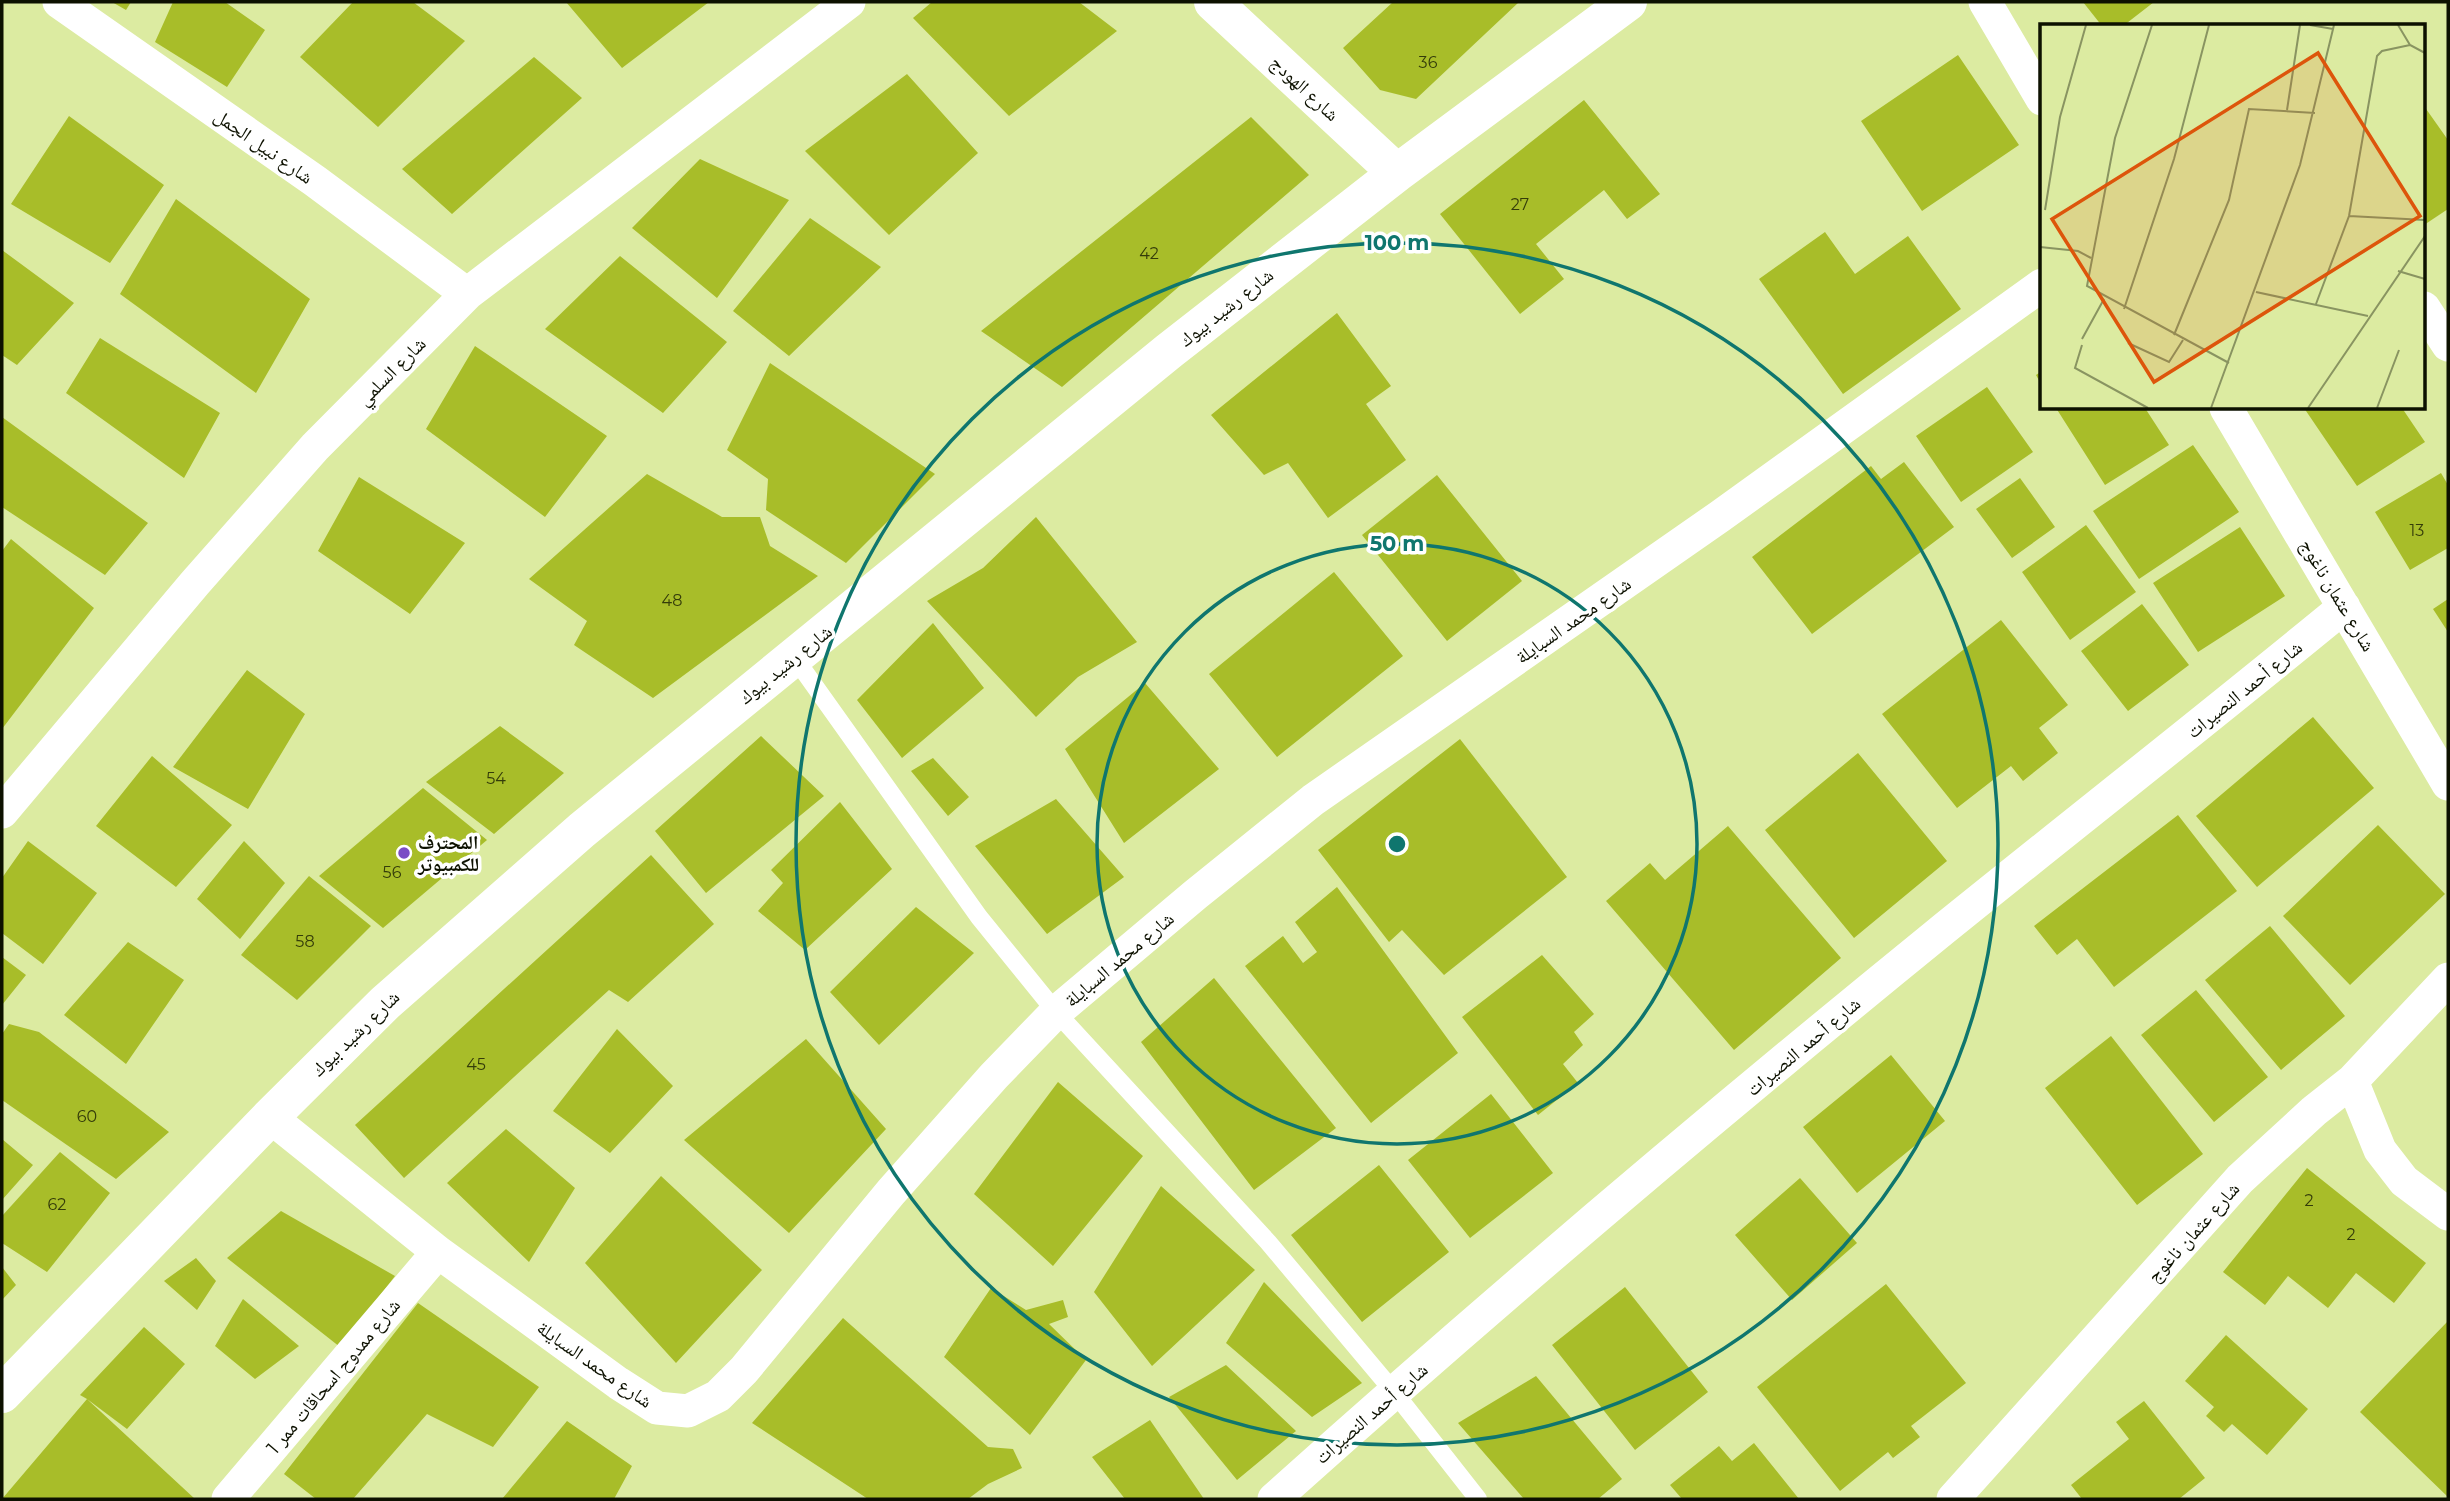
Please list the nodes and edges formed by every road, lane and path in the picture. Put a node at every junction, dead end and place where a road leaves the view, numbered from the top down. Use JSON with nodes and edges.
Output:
{"nodes":[{"id":1,"x":59,"y":2,"type":"edge"},
{"id":2,"x":849,"y":2,"type":"edge"},
{"id":3,"x":1213,"y":2,"type":"edge"},
{"id":4,"x":1628,"y":2,"type":"edge"},
{"id":5,"x":1985,"y":2,"type":"edge"},
{"id":6,"x":2040,"y":96,"type":"edge"},
{"id":7,"x":1397,"y":173,"type":"junction"},
{"id":8,"x":2040,"y":286,"type":"edge"},
{"id":9,"x":467,"y":294,"type":"junction"},
{"id":10,"x":2426,"y":311,"type":"edge"},
{"id":11,"x":2448,"y":345,"type":"edge"},
{"id":12,"x":2227,"y":410,"type":"edge"},
{"id":13,"x":2344,"y":607,"type":"junction"},
{"id":14,"x":794,"y":657,"type":"junction"},
{"id":15,"x":2444,"y":765,"type":"edge"},
{"id":16,"x":8,"y":792,"type":"edge"},
{"id":17,"x":2448,"y":979,"type":"edge"},
{"id":18,"x":1056,"y":1012,"type":"junction"},
{"id":19,"x":2352,"y":1081,"type":"junction"},
{"id":20,"x":270,"y":1117,"type":"junction"},
{"id":21,"x":2448,"y":1214,"type":"edge"},
{"id":22,"x":438,"y":1252,"type":"junction"},
{"id":23,"x":1394,"y":1392,"type":"junction"},
{"id":24,"x":2,"y":1394,"type":"edge"},
{"id":25,"x":228,"y":1499,"type":"edge"},
{"id":26,"x":1274,"y":1499,"type":"edge"},
{"id":27,"x":1478,"y":1499,"type":"edge"},
{"id":28,"x":1953,"y":1499,"type":"edge"}],
"edges":[{"from":1,"to":9,"type":"street","name":"شارع نبيل الجمل"},
{"from":2,"to":9,"type":"street","name":"شارع السلمي"},
{"from":3,"to":7,"type":"street","name":"شارع الهودج"},
{"from":4,"to":7,"type":"street","name":"شارع رشيد بيوك"},
{"from":5,"to":6,"type":"street"},
{"from":7,"to":14,"type":"street","name":"شارع رشيد بيوك"},
{"from":8,"to":18,"type":"street","name":"شارع محمد السبايلة"},
{"from":9,"to":16,"type":"street","name":"شارع السلمي"},
{"from":10,"to":11,"type":"street"},
{"from":12,"to":13,"type":"street","name":"شارع عثمان ناغوج"},
{"from":13,"to":15,"type":"street","name":"شارع عثمان ناغوج"},
{"from":13,"to":23,"type":"street","name":"شارع أحمد النصيرات"},
{"from":14,"to":18,"type":"lane"},
{"from":14,"to":20,"type":"street","name":"شارع رشيد بيوك"},
{"from":17,"to":19,"type":"street","name":"شارع عثمان ناغوج"},
{"from":18,"to":22,"type":"street","name":"شارع محمد السبايلة"},
{"from":18,"to":23,"type":"lane"},
{"from":19,"to":21,"type":"street"},
{"from":19,"to":28,"type":"street","name":"شارع عثمان ناغوج"},
{"from":20,"to":22,"type":"street","name":"شارع محمد السبايلة"},
{"from":20,"to":24,"type":"street","name":"شارع رشيد بيوك"},
{"from":22,"to":25,"type":"street","name":"شارع ممدوح اسحاقات ممر 1"},
{"from":23,"to":26,"type":"street","name":"شارع أحمد النصيرات"},
{"from":23,"to":27,"type":"lane"}]}
